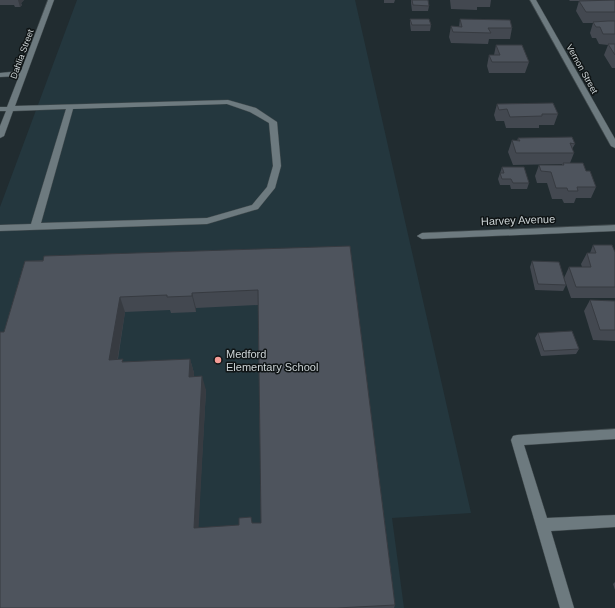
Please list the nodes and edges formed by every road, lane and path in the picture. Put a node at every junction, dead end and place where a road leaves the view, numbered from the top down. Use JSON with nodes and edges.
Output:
{"nodes":[{"id":1,"x":51,"y":0,"type":"edge"},
{"id":2,"x":533,"y":0,"type":"edge"},
{"id":3,"x":24,"y":73,"type":"junction"},
{"id":4,"x":0,"y":74,"type":"edge"},
{"id":5,"x":70,"y":107,"type":"junction"},
{"id":6,"x":0,"y":109,"type":"edge"},
{"id":7,"x":11,"y":109,"type":"junction"},
{"id":8,"x":0,"y":136,"type":"edge"},
{"id":9,"x":615,"y":146,"type":"edge"},
{"id":10,"x":34,"y":227,"type":"junction"},
{"id":11,"x":0,"y":228,"type":"edge"},
{"id":12,"x":615,"y":228,"type":"edge"},
{"id":13,"x":422,"y":236,"type":"dead end"},
{"id":14,"x":615,"y":434,"type":"edge"},
{"id":15,"x":615,"y":521,"type":"edge"},
{"id":16,"x":543,"y":525,"type":"junction"},
{"id":17,"x":567,"y":608,"type":"edge"}],
"edges":[{"from":1,"to":3,"type":"street","name":"Dahlia Street"},
{"from":2,"to":9,"type":"street","name":"Vernon Street"},
{"from":3,"to":4,"type":"street"},
{"from":3,"to":7,"type":"street","name":"Dahlia Street"},
{"from":5,"to":7,"type":"street"},
{"from":5,"to":10,"type":"street"},
{"from":5,"to":10,"type":"street"},
{"from":6,"to":7,"type":"street"},
{"from":7,"to":8,"type":"street","name":"Dahlia Street"},
{"from":10,"to":11,"type":"street"},
{"from":12,"to":13,"type":"street","name":"Harvey Avenue"},
{"from":14,"to":16,"type":"street"},
{"from":15,"to":16,"type":"street"},
{"from":16,"to":17,"type":"street"}]}
